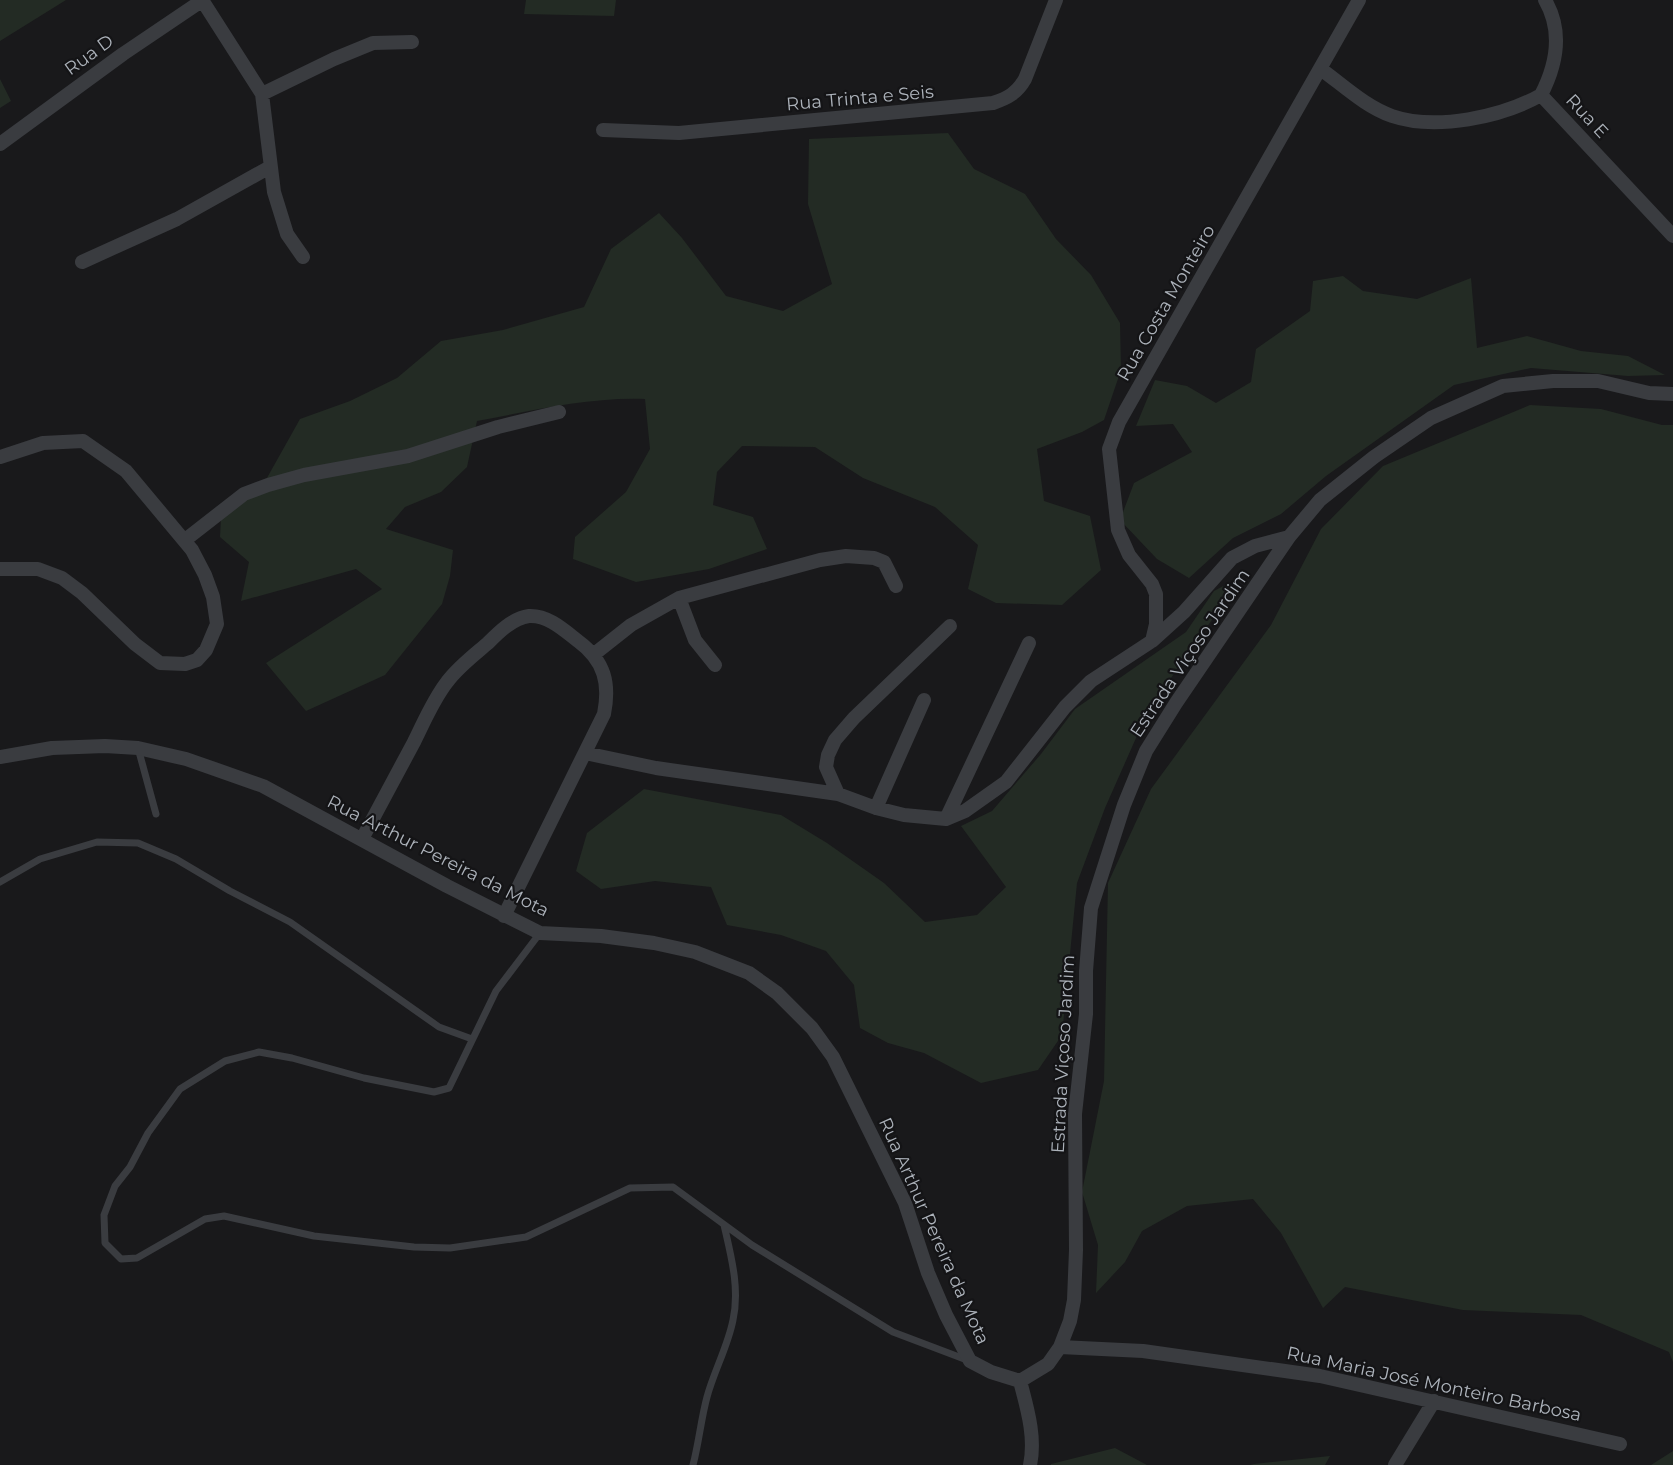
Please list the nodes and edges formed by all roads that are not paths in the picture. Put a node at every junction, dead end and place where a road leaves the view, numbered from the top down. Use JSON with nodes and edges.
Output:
{"nodes":[{"id":1,"x":203,"y":0,"type":"edge"},
{"id":2,"x":1056,"y":0,"type":"edge"},
{"id":3,"x":1360,"y":0,"type":"edge"},
{"id":4,"x":1545,"y":0,"type":"edge"},
{"id":5,"x":412,"y":42,"type":"dead end"},
{"id":6,"x":1322,"y":70,"type":"junction"},
{"id":7,"x":262,"y":94,"type":"junction"},
{"id":8,"x":1541,"y":95,"type":"junction"},
{"id":9,"x":603,"y":130,"type":"dead end"},
{"id":10,"x":0,"y":144,"type":"edge"},
{"id":11,"x":270,"y":167,"type":"junction"},
{"id":12,"x":1673,"y":236,"type":"edge"},
{"id":13,"x":303,"y":257,"type":"dead end"},
{"id":14,"x":82,"y":262,"type":"dead end"},
{"id":15,"x":1673,"y":394,"type":"edge"},
{"id":16,"x":559,"y":412,"type":"dead end"},
{"id":17,"x":0,"y":456,"type":"edge"},
{"id":18,"x":1289,"y":537,"type":"junction"},
{"id":19,"x":185,"y":540,"type":"junction"},
{"id":20,"x":0,"y":569,"type":"edge"},
{"id":21,"x":896,"y":586,"type":"dead end"},
{"id":22,"x":679,"y":598,"type":"junction"},
{"id":23,"x":950,"y":626,"type":"dead end"},
{"id":24,"x":1152,"y":641,"type":"junction"},
{"id":25,"x":1028,"y":643,"type":"dead end"},
{"id":26,"x":593,"y":655,"type":"junction"},
{"id":27,"x":715,"y":665,"type":"dead end"},
{"id":28,"x":924,"y":700,"type":"dead end"},
{"id":29,"x":138,"y":748,"type":"junction"},
{"id":30,"x":585,"y":753,"type":"junction"},
{"id":31,"x":0,"y":757,"type":"edge"},
{"id":32,"x":838,"y":794,"type":"junction"},
{"id":33,"x":876,"y":808,"type":"junction"},
{"id":34,"x":156,"y":814,"type":"dead end"},
{"id":35,"x":946,"y":819,"type":"junction"},
{"id":36,"x":362,"y":839,"type":"junction"},
{"id":37,"x":0,"y":882,"type":"edge"},
{"id":38,"x":504,"y":916,"type":"junction"},
{"id":39,"x":540,"y":933,"type":"junction"},
{"id":40,"x":472,"y":1039,"type":"junction"},
{"id":41,"x":724,"y":1225,"type":"junction"},
{"id":42,"x":1060,"y":1348,"type":"junction"},
{"id":43,"x":970,"y":1361,"type":"junction"},
{"id":44,"x":1020,"y":1381,"type":"junction"},
{"id":45,"x":1434,"y":1401,"type":"junction"},
{"id":46,"x":1620,"y":1444,"type":"dead end"},
{"id":47,"x":693,"y":1465,"type":"edge"},
{"id":48,"x":1030,"y":1465,"type":"edge"},
{"id":49,"x":1395,"y":1465,"type":"edge"}],
"edges":[{"from":1,"to":7,"type":"street"},
{"from":1,"to":10,"type":"street","name":"Rua D"},
{"from":2,"to":9,"type":"street","name":"Rua Trinta e Seis"},
{"from":3,"to":6,"type":"street","name":"Rua Costa Monteiro"},
{"from":4,"to":8,"type":"street","name":"Rua E"},
{"from":5,"to":7,"type":"street"},
{"from":6,"to":8,"type":"street"},
{"from":6,"to":24,"type":"street","name":"Rua Costa Monteiro"},
{"from":7,"to":11,"type":"street"},
{"from":8,"to":12,"type":"street","name":"Rua E"},
{"from":11,"to":13,"type":"street"},
{"from":11,"to":14,"type":"street"},
{"from":15,"to":18,"type":"street","name":"Estrada Viçoso Jardim"},
{"from":16,"to":19,"type":"street"},
{"from":17,"to":19,"type":"street"},
{"from":18,"to":24,"type":"street"},
{"from":18,"to":42,"type":"street","name":"Estrada Viçoso Jardim"},
{"from":19,"to":20,"type":"street"},
{"from":21,"to":22,"type":"street"},
{"from":22,"to":26,"type":"street"},
{"from":22,"to":27,"type":"street"},
{"from":23,"to":32,"type":"street"},
{"from":24,"to":35,"type":"street"},
{"from":25,"to":35,"type":"street"},
{"from":26,"to":30,"type":"street"},
{"from":26,"to":36,"type":"street"},
{"from":28,"to":33,"type":"street"},
{"from":29,"to":31,"type":"street","name":"Rua Arthur Pereira da Mota"},
{"from":29,"to":34,"type":"lane"},
{"from":29,"to":36,"type":"street","name":"Rua Arthur Pereira da Mota"},
{"from":30,"to":32,"type":"street"},
{"from":30,"to":38,"type":"street"},
{"from":32,"to":33,"type":"street"},
{"from":33,"to":35,"type":"street"},
{"from":36,"to":38,"type":"street","name":"Rua Arthur Pereira da Mota"},
{"from":37,"to":40,"type":"lane"},
{"from":38,"to":39,"type":"street","name":"Rua Arthur Pereira da Mota"},
{"from":39,"to":40,"type":"lane"},
{"from":39,"to":43,"type":"street","name":"Rua Arthur Pereira da Mota"},
{"from":40,"to":41,"type":"lane"},
{"from":41,"to":43,"type":"lane"},
{"from":41,"to":47,"type":"lane"},
{"from":42,"to":44,"type":"street","name":"Estrada Viçoso Jardim"},
{"from":42,"to":45,"type":"street","name":"Rua Maria José Monteiro Barbosa"},
{"from":43,"to":44,"type":"street","name":"Rua Arthur Pereira da Mota"},
{"from":44,"to":48,"type":"street"},
{"from":45,"to":46,"type":"street","name":"Rua Maria José Monteiro Barbosa"},
{"from":45,"to":49,"type":"street"}]}
